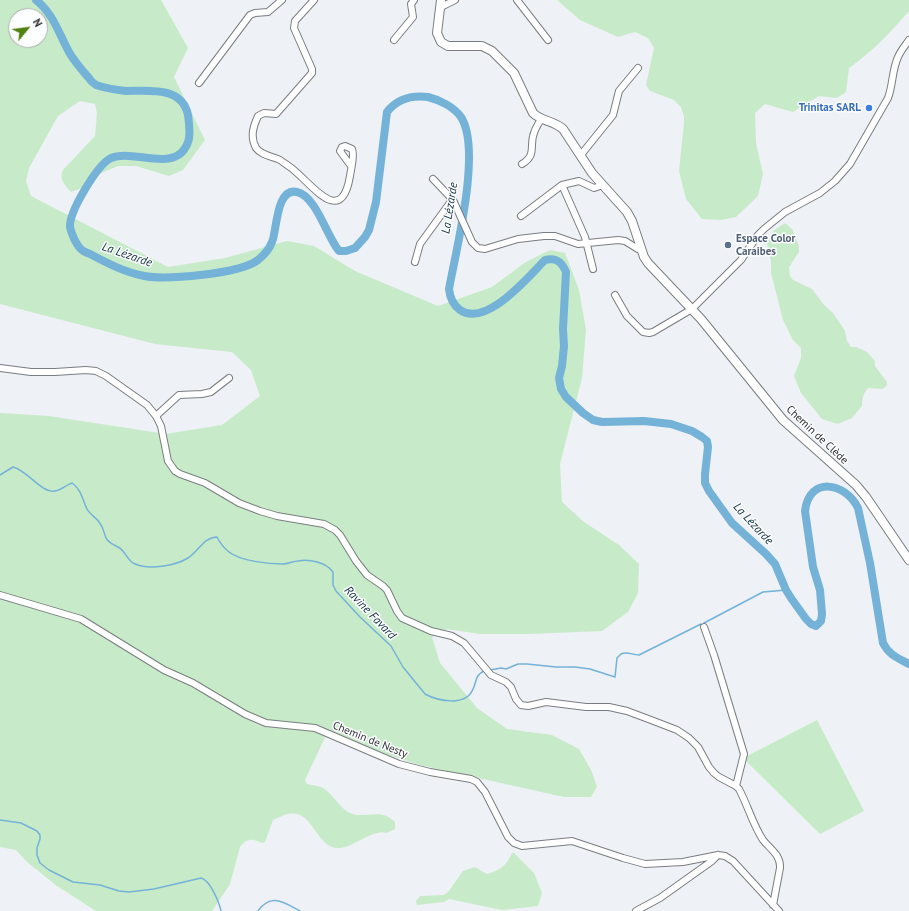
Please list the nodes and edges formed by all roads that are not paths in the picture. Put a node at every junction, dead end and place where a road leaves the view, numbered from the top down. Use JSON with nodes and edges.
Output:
{"nodes":[{"id":1,"x":282,"y":0,"type":"edge"},
{"id":2,"x":314,"y":0,"type":"edge"},
{"id":3,"x":414,"y":0,"type":"edge"},
{"id":4,"x":455,"y":0,"type":"edge"},
{"id":5,"x":517,"y":0,"type":"edge"},
{"id":6,"x":441,"y":4,"type":"edge"},
{"id":7,"x":394,"y":40,"type":"dead end"},
{"id":8,"x":548,"y":40,"type":"dead end"},
{"id":9,"x":909,"y":40,"type":"edge"},
{"id":10,"x":638,"y":68,"type":"dead end"},
{"id":11,"x":199,"y":82,"type":"dead end"},
{"id":12,"x":541,"y":118,"type":"junction"},
{"id":13,"x":580,"y":156,"type":"junction"},
{"id":14,"x":522,"y":164,"type":"dead end"},
{"id":15,"x":351,"y":166,"type":"dead end"},
{"id":16,"x":433,"y":179,"type":"dead end"},
{"id":17,"x":562,"y":185,"type":"junction"},
{"id":18,"x":603,"y":185,"type":"junction"},
{"id":19,"x":452,"y":200,"type":"junction"},
{"id":20,"x":521,"y":216,"type":"dead end"},
{"id":21,"x":587,"y":243,"type":"junction"},
{"id":22,"x":641,"y":250,"type":"junction"},
{"id":23,"x":415,"y":262,"type":"dead end"},
{"id":24,"x":593,"y":269,"type":"dead end"},
{"id":25,"x":615,"y":295,"type":"dead end"},
{"id":26,"x":692,"y":309,"type":"junction"},
{"id":27,"x":0,"y":368,"type":"edge"},
{"id":28,"x":229,"y":378,"type":"dead end"},
{"id":29,"x":156,"y":416,"type":"junction"},
{"id":30,"x":909,"y":560,"type":"edge"},
{"id":31,"x":0,"y":595,"type":"edge"},
{"id":32,"x":704,"y":627,"type":"dead end"},
{"id":33,"x":736,"y":786,"type":"junction"},
{"id":34,"x":718,"y":855,"type":"junction"},
{"id":35,"x":773,"y":905,"type":"junction"},
{"id":36,"x":636,"y":911,"type":"edge"},
{"id":37,"x":779,"y":911,"type":"edge"}],
"edges":[{"from":1,"to":11,"type":"street"},
{"from":2,"to":15,"type":"street"},
{"from":3,"to":7,"type":"street"},
{"from":4,"to":6,"type":"street"},
{"from":5,"to":8,"type":"street"},
{"from":6,"to":12,"type":"main road"},
{"from":9,"to":26,"type":"street"},
{"from":10,"to":13,"type":"street"},
{"from":12,"to":13,"type":"main road","name":"Chemin de Clède"},
{"from":12,"to":14,"type":"street"},
{"from":13,"to":18,"type":"main road","name":"Chemin de Clède"},
{"from":16,"to":19,"type":"street"},
{"from":17,"to":18,"type":"street"},
{"from":17,"to":20,"type":"street"},
{"from":17,"to":21,"type":"street"},
{"from":18,"to":22,"type":"main road","name":"Chemin de Clède"},
{"from":19,"to":21,"type":"street"},
{"from":19,"to":23,"type":"street"},
{"from":21,"to":22,"type":"street"},
{"from":21,"to":24,"type":"street"},
{"from":22,"to":26,"type":"main road","name":"Chemin de Clède"},
{"from":25,"to":26,"type":"street"},
{"from":26,"to":30,"type":"main road","name":"Chemin de Clède"},
{"from":27,"to":29,"type":"street"},
{"from":28,"to":29,"type":"street"},
{"from":29,"to":33,"type":"street"},
{"from":31,"to":34,"type":"street","name":"Chemin de Nesty"},
{"from":32,"to":33,"type":"street"},
{"from":33,"to":35,"type":"street"},
{"from":34,"to":35,"type":"street"},
{"from":34,"to":36,"type":"street"},
{"from":35,"to":37,"type":"street"}]}
